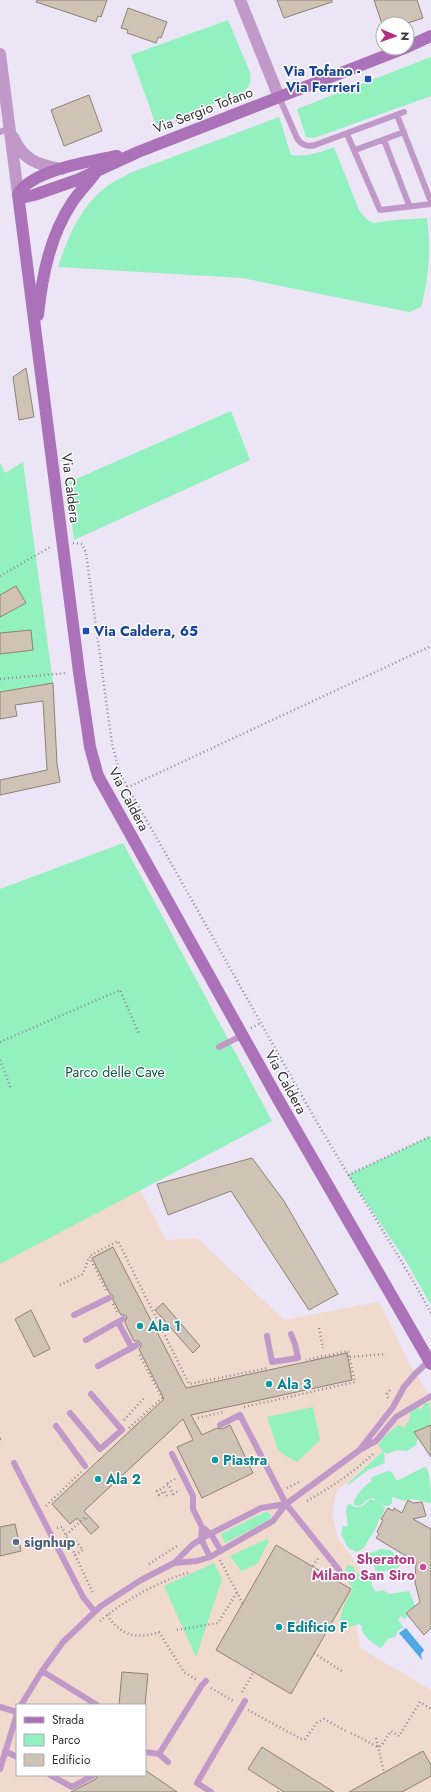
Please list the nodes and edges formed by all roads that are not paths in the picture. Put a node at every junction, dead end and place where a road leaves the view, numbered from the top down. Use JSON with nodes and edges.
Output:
{"nodes":[{"id":1,"x":240,"y":0,"type":"edge"},
{"id":2,"x":431,"y":36,"type":"edge"},
{"id":3,"x":415,"y":43,"type":"edge"},
{"id":4,"x":0,"y":54,"type":"edge"},
{"id":5,"x":383,"y":56,"type":"edge"},
{"id":6,"x":279,"y":97,"type":"junction"},
{"id":7,"x":404,"y":112,"type":"dead end"},
{"id":8,"x":397,"y":115,"type":"junction"},
{"id":9,"x":5,"y":130,"type":"edge"},
{"id":10,"x":404,"y":132,"type":"junction"},
{"id":11,"x":347,"y":134,"type":"junction"},
{"id":12,"x":384,"y":140,"type":"junction"},
{"id":13,"x":355,"y":150,"type":"junction"},
{"id":14,"x":138,"y":152,"type":"junction"},
{"id":15,"x":61,"y":169,"type":"junction"},
{"id":16,"x":98,"y":170,"type":"junction"},
{"id":17,"x":18,"y":194,"type":"junction"},
{"id":18,"x":431,"y":203,"type":"edge"},
{"id":19,"x":409,"y":205,"type":"junction"},
{"id":20,"x":35,"y":333,"type":"junction"},
{"id":21,"x":246,"y":1032,"type":"junction"},
{"id":22,"x":219,"y":1047,"type":"dead end"},
{"id":23,"x":110,"y":1298,"type":"road end"},
{"id":24,"x":74,"y":1315,"type":"dead end"},
{"id":25,"x":290,"y":1334,"type":"dead end"},
{"id":26,"x":267,"y":1336,"type":"dead end"},
{"id":27,"x":86,"y":1340,"type":"dead end"},
{"id":28,"x":430,"y":1362,"type":"edge"},
{"id":29,"x":98,"y":1366,"type":"dead end"},
{"id":30,"x":91,"y":1394,"type":"dead end"},
{"id":31,"x":431,"y":1396,"type":"edge"},
{"id":32,"x":70,"y":1413,"type":"dead end"},
{"id":33,"x":56,"y":1426,"type":"dead end"},
{"id":34,"x":220,"y":1426,"type":"dead end"},
{"id":35,"x":100,"y":1448,"type":"junction"},
{"id":36,"x":360,"y":1449,"type":"junction"},
{"id":37,"x":172,"y":1454,"type":"dead end"},
{"id":38,"x":104,"y":1455,"type":"dead end"},
{"id":39,"x":14,"y":1464,"type":"dead end"},
{"id":40,"x":86,"y":1467,"type":"road end"},
{"id":41,"x":286,"y":1504,"type":"junction"},
{"id":42,"x":202,"y":1527,"type":"junction"},
{"id":43,"x":211,"y":1534,"type":"junction"},
{"id":44,"x":201,"y":1539,"type":"junction"},
{"id":45,"x":221,"y":1551,"type":"junction"},
{"id":46,"x":210,"y":1557,"type":"junction"},
{"id":47,"x":174,"y":1563,"type":"junction"},
{"id":48,"x":339,"y":1570,"type":"dead end"},
{"id":49,"x":94,"y":1611,"type":"junction"},
{"id":50,"x":42,"y":1671,"type":"junction"},
{"id":51,"x":204,"y":1683,"type":"road end"},
{"id":52,"x":242,"y":1703,"type":"road end"},
{"id":53,"x":22,"y":1704,"type":"edge"},
{"id":54,"x":95,"y":1704,"type":"edge"},
{"id":55,"x":0,"y":1707,"type":"edge"},
{"id":56,"x":16,"y":1713,"type":"edge"},
{"id":57,"x":16,"y":1716,"type":"edge"},
{"id":58,"x":5,"y":1751,"type":"junction"},
{"id":59,"x":146,"y":1752,"type":"edge"},
{"id":60,"x":159,"y":1754,"type":"junction"},
{"id":61,"x":16,"y":1756,"type":"edge"},
{"id":62,"x":168,"y":1762,"type":"dead end"},
{"id":63,"x":0,"y":1769,"type":"edge"},
{"id":64,"x":52,"y":1776,"type":"edge"},
{"id":65,"x":92,"y":1776,"type":"edge"},
{"id":66,"x":212,"y":1792,"type":"edge"}],
"edges":[{"from":1,"to":6,"type":"street"},
{"from":2,"to":3,"type":"street","name":"Via Sergio Tofano"},
{"from":4,"to":9,"type":"street","name":"Via Caldera"},
{"from":5,"to":6,"type":"street","name":"Via Sergio Tofano"},
{"from":6,"to":11,"type":"lane"},
{"from":6,"to":14,"type":"street","name":"Via Sergio Tofano"},
{"from":7,"to":8,"type":"lane"},
{"from":8,"to":10,"type":"lane"},
{"from":8,"to":11,"type":"lane"},
{"from":9,"to":15,"type":"street","name":"Via Sergio Tofano"},
{"from":9,"to":17,"type":"street","name":"Via Caldera"},
{"from":10,"to":12,"type":"lane"},
{"from":10,"to":18,"type":"lane"},
{"from":11,"to":13,"type":"lane"},
{"from":12,"to":13,"type":"lane"},
{"from":12,"to":19,"type":"lane"},
{"from":13,"to":19,"type":"lane"},
{"from":14,"to":15,"type":"street","name":"Via Sergio Tofano"},
{"from":14,"to":16,"type":"street","name":"Via Sergio Tofano"},
{"from":15,"to":17,"type":"street","name":"Via Sergio Tofano"},
{"from":16,"to":17,"type":"street","name":"Via Sergio Tofano"},
{"from":16,"to":20,"type":"street","name":"Via Sergio Tofano"},
{"from":17,"to":20,"type":"street","name":"Via Caldera"},
{"from":18,"to":19,"type":"lane"},
{"from":20,"to":21,"type":"street","name":"Via Caldera"},
{"from":21,"to":22,"type":"lane"},
{"from":21,"to":28,"type":"street","name":"Via Caldera"},
{"from":23,"to":24,"type":"lane"},
{"from":25,"to":26,"type":"lane"},
{"from":27,"to":29,"type":"lane"},
{"from":28,"to":36,"type":"lane"},
{"from":30,"to":35,"type":"lane"},
{"from":31,"to":36,"type":"lane"},
{"from":32,"to":35,"type":"lane"},
{"from":33,"to":40,"type":"lane"},
{"from":34,"to":41,"type":"lane"},
{"from":35,"to":38,"type":"lane"},
{"from":36,"to":41,"type":"lane"},
{"from":37,"to":42,"type":"lane"},
{"from":39,"to":49,"type":"lane"},
{"from":41,"to":43,"type":"lane"},
{"from":41,"to":45,"type":"lane"},
{"from":41,"to":48,"type":"lane"},
{"from":42,"to":43,"type":"lane"},
{"from":42,"to":44,"type":"lane"},
{"from":43,"to":44,"type":"lane"},
{"from":43,"to":45,"type":"lane"},
{"from":44,"to":46,"type":"lane"},
{"from":44,"to":47,"type":"lane"},
{"from":45,"to":46,"type":"lane"},
{"from":46,"to":47,"type":"lane"},
{"from":47,"to":49,"type":"lane"},
{"from":49,"to":50,"type":"lane"},
{"from":50,"to":53,"type":"lane"},
{"from":50,"to":54,"type":"lane"},
{"from":51,"to":60,"type":"lane"},
{"from":52,"to":66,"type":"lane"},
{"from":55,"to":56,"type":"lane"},
{"from":57,"to":58,"type":"lane"},
{"from":58,"to":61,"type":"lane"},
{"from":58,"to":63,"type":"lane"},
{"from":59,"to":60,"type":"lane"},
{"from":60,"to":62,"type":"lane"},
{"from":64,"to":65,"type":"lane"}]}
